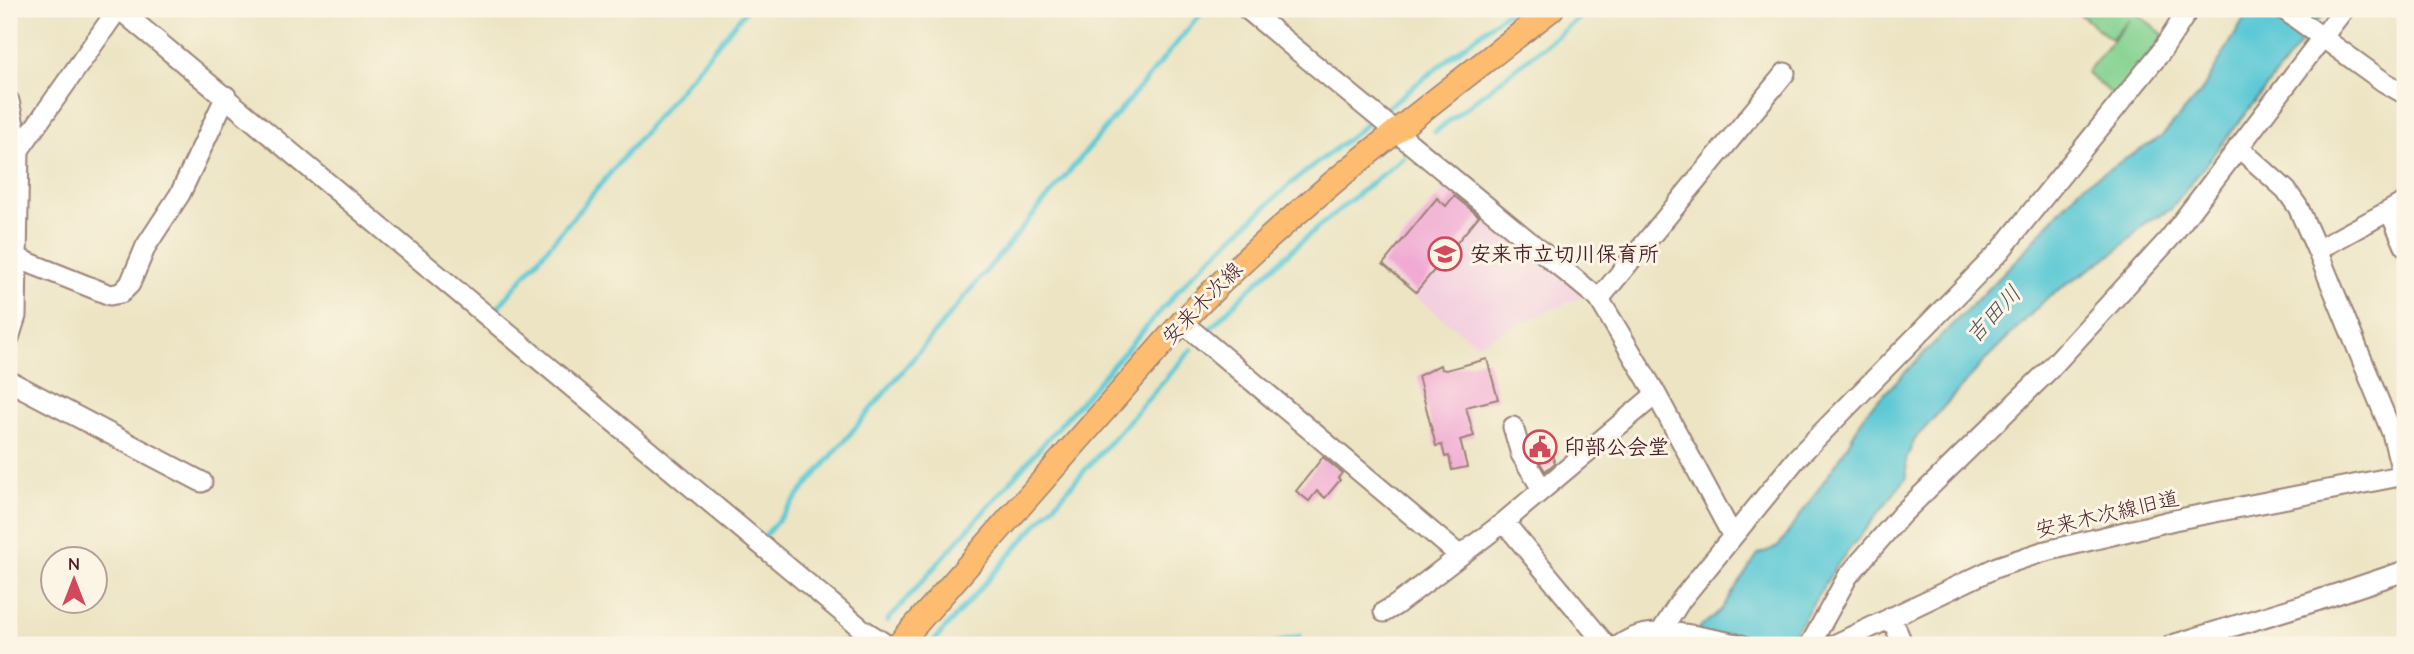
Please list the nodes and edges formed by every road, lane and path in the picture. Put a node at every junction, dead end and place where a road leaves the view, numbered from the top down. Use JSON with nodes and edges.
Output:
{"nodes":[{"id":1,"x":119,"y":9,"type":"edge"},
{"id":2,"x":1247,"y":9,"type":"edge"},
{"id":3,"x":1552,"y":9,"type":"edge"},
{"id":4,"x":2189,"y":9,"type":"edge"},
{"id":5,"x":2284,"y":9,"type":"edge"},
{"id":6,"x":2344,"y":9,"type":"edge"},
{"id":7,"x":2320,"y":36,"type":"junction"},
{"id":8,"x":1785,"y":73,"type":"dead end"},
{"id":9,"x":2405,"y":94,"type":"edge"},
{"id":10,"x":226,"y":96,"type":"junction"},
{"id":11,"x":9,"y":102,"type":"edge"},
{"id":12,"x":1397,"y":131,"type":"junction"},
{"id":13,"x":2238,"y":147,"type":"junction"},
{"id":14,"x":14,"y":148,"type":"edge"},
{"id":15,"x":2398,"y":207,"type":"edge"},
{"id":16,"x":2405,"y":246,"type":"edge"},
{"id":17,"x":2317,"y":250,"type":"junction"},
{"id":18,"x":17,"y":258,"type":"junction"},
{"id":19,"x":1599,"y":299,"type":"junction"},
{"id":20,"x":1182,"y":322,"type":"junction"},
{"id":21,"x":9,"y":338,"type":"edge"},
{"id":22,"x":9,"y":381,"type":"edge"},
{"id":23,"x":1656,"y":394,"type":"junction"},
{"id":24,"x":1513,"y":428,"type":"dead end"},
{"id":25,"x":2404,"y":475,"type":"edge"},
{"id":26,"x":202,"y":482,"type":"dead end"},
{"id":27,"x":1542,"y":489,"type":"junction"},
{"id":28,"x":1504,"y":522,"type":"junction"},
{"id":29,"x":1732,"y":535,"type":"junction"},
{"id":30,"x":1459,"y":555,"type":"junction"},
{"id":31,"x":2405,"y":571,"type":"edge"},
{"id":32,"x":1384,"y":612,"type":"dead end"},
{"id":33,"x":1891,"y":617,"type":"junction"},
{"id":34,"x":1665,"y":632,"type":"junction"},
{"id":35,"x":887,"y":645,"type":"edge"},
{"id":36,"x":898,"y":645,"type":"edge"},
{"id":37,"x":1606,"y":645,"type":"edge"},
{"id":38,"x":1620,"y":645,"type":"edge"},
{"id":39,"x":1742,"y":645,"type":"edge"},
{"id":40,"x":1810,"y":645,"type":"edge"},
{"id":41,"x":1834,"y":645,"type":"edge"},
{"id":42,"x":1903,"y":645,"type":"edge"},
{"id":43,"x":2172,"y":645,"type":"edge"}],
"edges":[{"from":1,"to":10,"type":"street"},
{"from":1,"to":14,"type":"street"},
{"from":2,"to":12,"type":"street"},
{"from":3,"to":12,"type":"main road","name":"安来木次線"},
{"from":4,"to":29,"type":"street"},
{"from":5,"to":7,"type":"street"},
{"from":6,"to":7,"type":"street"},
{"from":7,"to":9,"type":"street"},
{"from":7,"to":13,"type":"street"},
{"from":8,"to":19,"type":"street"},
{"from":10,"to":18,"type":"street"},
{"from":10,"to":35,"type":"street"},
{"from":11,"to":14,"type":"street"},
{"from":12,"to":19,"type":"street"},
{"from":12,"to":20,"type":"main road","name":"安来木次線"},
{"from":13,"to":17,"type":"street"},
{"from":13,"to":40,"type":"street"},
{"from":14,"to":18,"type":"street"},
{"from":15,"to":16,"type":"street"},
{"from":15,"to":17,"type":"street"},
{"from":17,"to":25,"type":"street"},
{"from":18,"to":21,"type":"street"},
{"from":19,"to":23,"type":"street"},
{"from":20,"to":30,"type":"street"},
{"from":20,"to":36,"type":"main road","name":"安来木次線"},
{"from":22,"to":26,"type":"street"},
{"from":23,"to":27,"type":"street"},
{"from":23,"to":29,"type":"street"},
{"from":24,"to":27,"type":"street"},
{"from":25,"to":33,"type":"street","name":"安来木次線旧道"},
{"from":27,"to":28,"type":"street"},
{"from":28,"to":30,"type":"street"},
{"from":28,"to":37,"type":"street"},
{"from":29,"to":34,"type":"street"},
{"from":30,"to":32,"type":"street"},
{"from":31,"to":43,"type":"street"},
{"from":33,"to":41,"type":"street","name":"安来木次線旧道"},
{"from":33,"to":42,"type":"street"},
{"from":34,"to":38,"type":"street"},
{"from":34,"to":39,"type":"street"}]}
